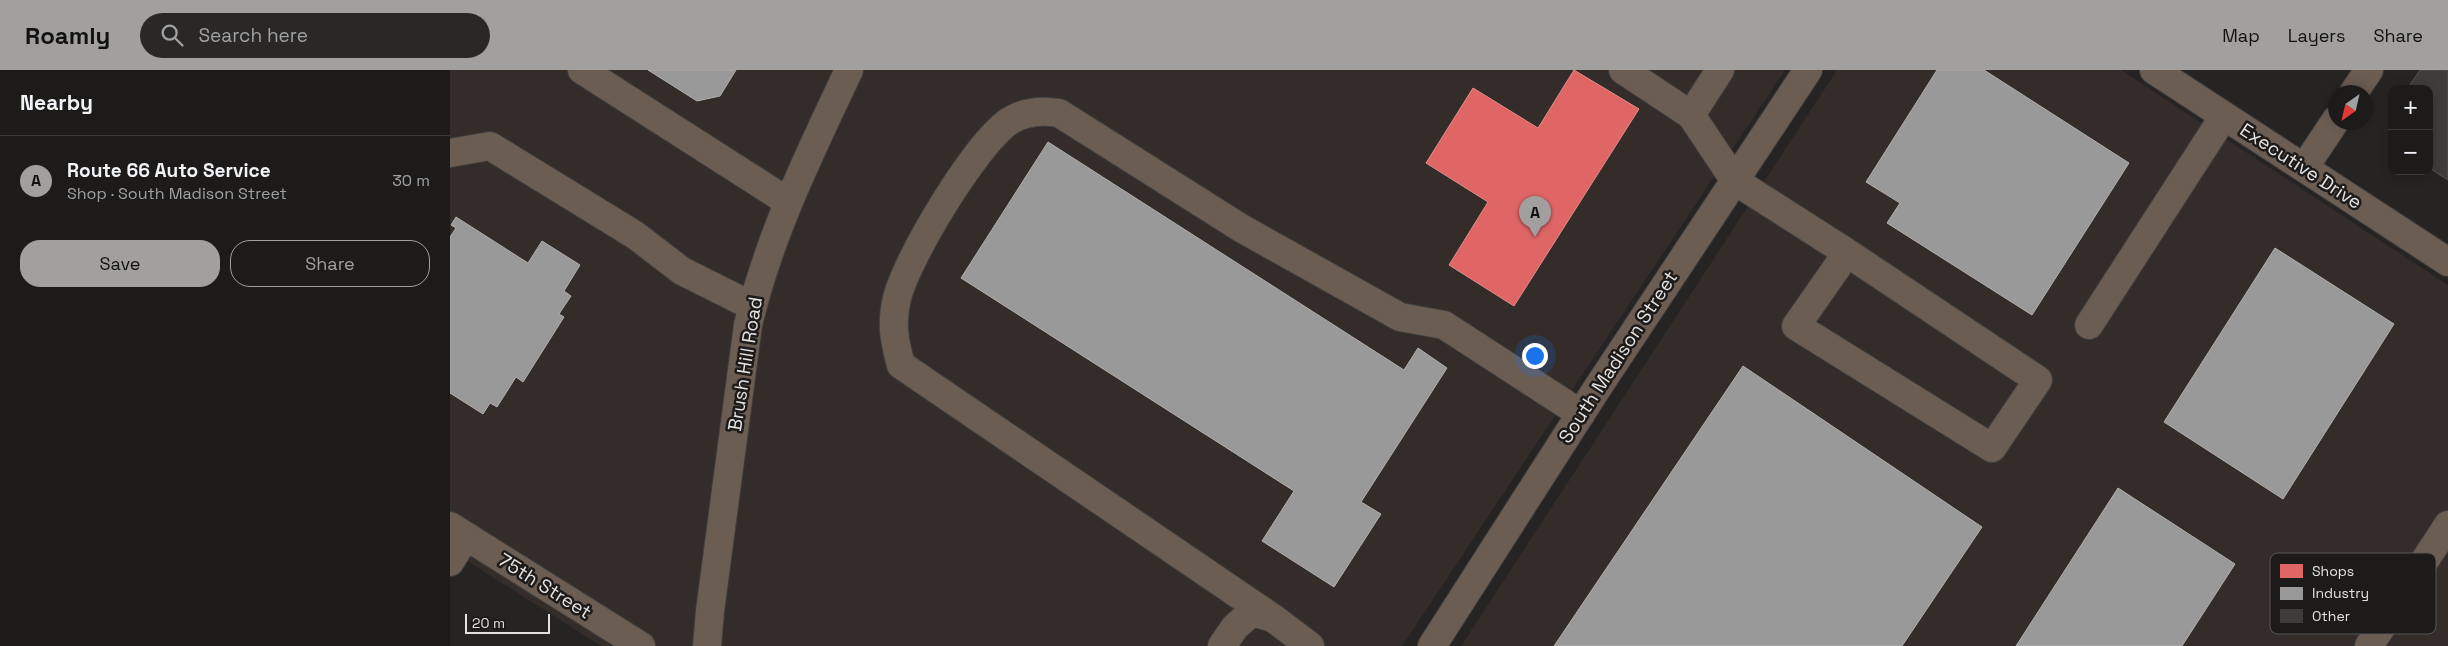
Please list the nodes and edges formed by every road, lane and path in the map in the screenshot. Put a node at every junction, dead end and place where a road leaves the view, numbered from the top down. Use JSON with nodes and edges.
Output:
{"nodes":[{"id":1,"x":582,"y":70,"type":"edge"},
{"id":2,"x":849,"y":70,"type":"edge"},
{"id":3,"x":1624,"y":70,"type":"edge"},
{"id":4,"x":1720,"y":70,"type":"edge"},
{"id":5,"x":1808,"y":70,"type":"edge"},
{"id":6,"x":2154,"y":70,"type":"edge"},
{"id":7,"x":2369,"y":70,"type":"edge"},
{"id":8,"x":2359,"y":85,"type":"edge"},
{"id":9,"x":1691,"y":115,"type":"junction"},
{"id":10,"x":2224,"y":116,"type":"junction"},
{"id":11,"x":2329,"y":130,"type":"edge"},
{"id":12,"x":450,"y":153,"type":"edge"},
{"id":13,"x":2304,"y":168,"type":"junction"},
{"id":14,"x":1735,"y":181,"type":"junction"},
{"id":15,"x":788,"y":201,"type":"junction"},
{"id":16,"x":1847,"y":253,"type":"junction"},
{"id":17,"x":2448,"y":262,"type":"edge"},
{"id":18,"x":752,"y":306,"type":"junction"},
{"id":19,"x":2089,"y":325,"type":"dead end"},
{"id":20,"x":1581,"y":414,"type":"junction"},
{"id":21,"x":2448,"y":525,"type":"edge"},
{"id":22,"x":458,"y":531,"type":"edge"},
{"id":23,"x":2430,"y":553,"type":"edge"},
{"id":24,"x":450,"y":562,"type":"edge"},
{"id":25,"x":1273,"y":618,"type":"junction"},
{"id":26,"x":2378,"y":634,"type":"edge"},
{"id":27,"x":640,"y":646,"type":"edge"},
{"id":28,"x":707,"y":646,"type":"edge"},
{"id":29,"x":1222,"y":646,"type":"edge"},
{"id":30,"x":1310,"y":646,"type":"edge"},
{"id":31,"x":1432,"y":646,"type":"edge"},
{"id":32,"x":2370,"y":646,"type":"edge"}],
"edges":[{"from":1,"to":15,"type":"street"},
{"from":2,"to":15,"type":"street","name":"Brush Hill Road"},
{"from":3,"to":9,"type":"street"},
{"from":4,"to":9,"type":"street"},
{"from":5,"to":14,"type":"street","name":"South Madison Street"},
{"from":6,"to":10,"type":"street","name":"Executive Drive"},
{"from":7,"to":8,"type":"street"},
{"from":9,"to":14,"type":"street"},
{"from":10,"to":13,"type":"street","name":"Executive Drive"},
{"from":10,"to":19,"type":"street"},
{"from":11,"to":13,"type":"street"},
{"from":12,"to":18,"type":"street"},
{"from":13,"to":17,"type":"street","name":"Executive Drive"},
{"from":14,"to":16,"type":"street"},
{"from":14,"to":20,"type":"street","name":"South Madison Street"},
{"from":15,"to":18,"type":"street","name":"Brush Hill Road"},
{"from":16,"to":16,"type":"street"},
{"from":18,"to":28,"type":"street","name":"Brush Hill Road"},
{"from":20,"to":25,"type":"street"},
{"from":20,"to":31,"type":"street","name":"South Madison Street"},
{"from":21,"to":23,"type":"street"},
{"from":22,"to":24,"type":"street"},
{"from":22,"to":27,"type":"street","name":"75th Street"},
{"from":25,"to":29,"type":"street"},
{"from":25,"to":30,"type":"street"},
{"from":26,"to":32,"type":"street"}]}
